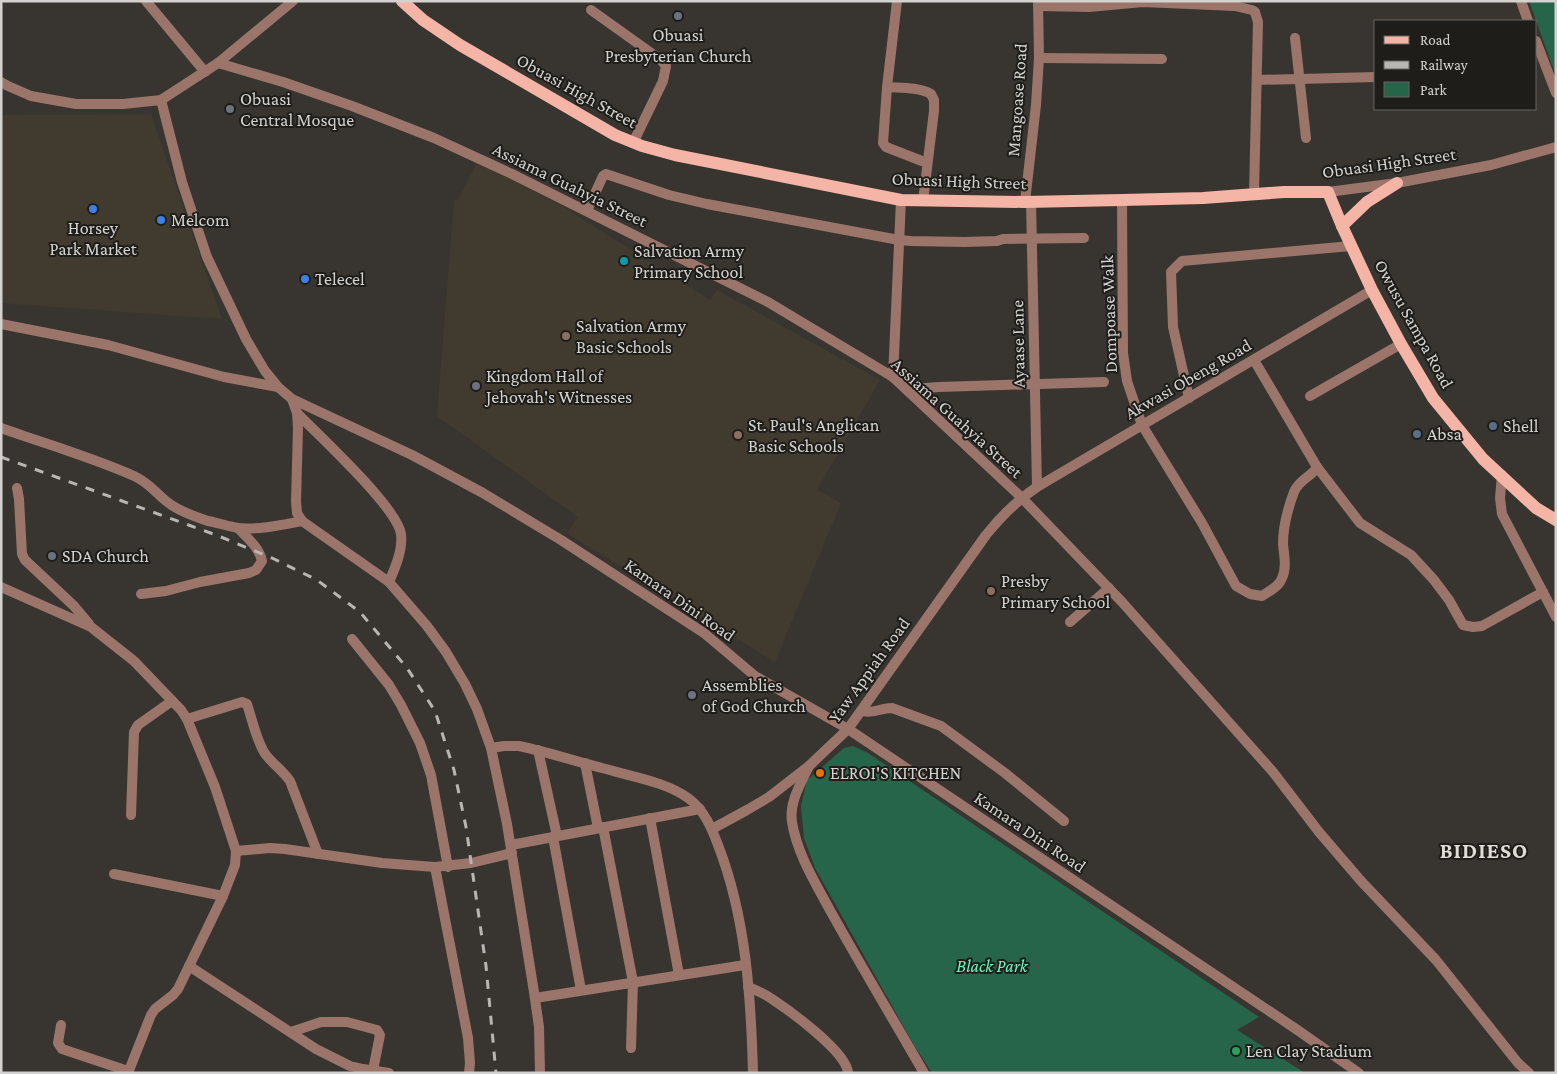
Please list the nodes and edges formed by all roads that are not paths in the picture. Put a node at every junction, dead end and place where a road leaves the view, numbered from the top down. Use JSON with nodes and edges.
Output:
{"nodes":[{"id":1,"x":146,"y":1,"type":"edge"},
{"id":2,"x":292,"y":1,"type":"edge"},
{"id":3,"x":402,"y":1,"type":"edge"},
{"id":4,"x":897,"y":1,"type":"edge"},
{"id":5,"x":1521,"y":1,"type":"edge"},
{"id":6,"x":1143,"y":2,"type":"edge"},
{"id":7,"x":1038,"y":3,"type":"edge"},
{"id":8,"x":1252,"y":5,"type":"edge"},
{"id":9,"x":591,"y":10,"type":"dead end"},
{"id":10,"x":1528,"y":20,"type":"edge"},
{"id":11,"x":1295,"y":38,"type":"dead end"},
{"id":12,"x":1537,"y":44,"type":"edge"},
{"id":13,"x":1039,"y":58,"type":"junction"},
{"id":14,"x":1162,"y":59,"type":"dead end"},
{"id":15,"x":218,"y":63,"type":"junction"},
{"id":16,"x":205,"y":72,"type":"junction"},
{"id":17,"x":1374,"y":77,"type":"edge"},
{"id":18,"x":1300,"y":79,"type":"junction"},
{"id":19,"x":1257,"y":80,"type":"junction"},
{"id":20,"x":1,"y":82,"type":"edge"},
{"id":21,"x":887,"y":87,"type":"junction"},
{"id":22,"x":1556,"y":93,"type":"edge"},
{"id":23,"x":161,"y":100,"type":"junction"},
{"id":24,"x":1306,"y":138,"type":"dead end"},
{"id":25,"x":633,"y":142,"type":"junction"},
{"id":26,"x":1556,"y":147,"type":"edge"},
{"id":27,"x":927,"y":162,"type":"junction"},
{"id":28,"x":1397,"y":183,"type":"junction"},
{"id":29,"x":1328,"y":192,"type":"junction"},
{"id":30,"x":1254,"y":193,"type":"junction"},
{"id":31,"x":901,"y":200,"type":"junction"},
{"id":32,"x":923,"y":200,"type":"junction"},
{"id":33,"x":1122,"y":200,"type":"junction"},
{"id":34,"x":1028,"y":201,"type":"junction"},
{"id":35,"x":587,"y":211,"type":"junction"},
{"id":36,"x":1342,"y":226,"type":"junction"},
{"id":37,"x":1084,"y":238,"type":"dead end"},
{"id":38,"x":1032,"y":239,"type":"junction"},
{"id":39,"x":899,"y":240,"type":"junction"},
{"id":40,"x":1351,"y":246,"type":"junction"},
{"id":41,"x":1372,"y":290,"type":"junction"},
{"id":42,"x":1,"y":324,"type":"edge"},
{"id":43,"x":1400,"y":344,"type":"junction"},
{"id":44,"x":1254,"y":360,"type":"junction"},
{"id":45,"x":893,"y":377,"type":"junction"},
{"id":46,"x":1104,"y":382,"type":"dead end"},
{"id":47,"x":1035,"y":385,"type":"junction"},
{"id":48,"x":278,"y":387,"type":"junction"},
{"id":49,"x":913,"y":395,"type":"junction"},
{"id":50,"x":1310,"y":396,"type":"dead end"},
{"id":51,"x":1189,"y":398,"type":"junction"},
{"id":52,"x":292,"y":399,"type":"junction"},
{"id":53,"x":297,"y":413,"type":"junction"},
{"id":54,"x":1142,"y":425,"type":"junction"},
{"id":55,"x":1,"y":428,"type":"edge"},
{"id":56,"x":1317,"y":467,"type":"junction"},
{"id":57,"x":1502,"y":476,"type":"junction"},
{"id":58,"x":1037,"y":486,"type":"junction"},
{"id":59,"x":17,"y":488,"type":"dead end"},
{"id":60,"x":1022,"y":498,"type":"junction"},
{"id":61,"x":1556,"y":520,"type":"edge"},
{"id":62,"x":302,"y":522,"type":"junction"},
{"id":63,"x":238,"y":528,"type":"junction"},
{"id":64,"x":389,"y":582,"type":"junction"},
{"id":65,"x":1,"y":587,"type":"edge"},
{"id":66,"x":1109,"y":588,"type":"junction"},
{"id":67,"x":1542,"y":592,"type":"junction"},
{"id":68,"x":141,"y":594,"type":"dead end"},
{"id":69,"x":1556,"y":617,"type":"edge"},
{"id":70,"x":1070,"y":622,"type":"dead end"},
{"id":71,"x":91,"y":627,"type":"junction"},
{"id":72,"x":352,"y":639,"type":"dead end"},
{"id":73,"x":172,"y":701,"type":"junction"},
{"id":74,"x":861,"y":711,"type":"junction"},
{"id":75,"x":187,"y":719,"type":"junction"},
{"id":76,"x":848,"y":730,"type":"junction"},
{"id":77,"x":491,"y":748,"type":"junction"},
{"id":78,"x":538,"y":750,"type":"junction"},
{"id":79,"x":585,"y":763,"type":"junction"},
{"id":80,"x":809,"y":766,"type":"junction"},
{"id":81,"x":700,"y":809,"type":"junction"},
{"id":82,"x":130,"y":815,"type":"dead end"},
{"id":83,"x":650,"y":818,"type":"junction"},
{"id":84,"x":1064,"y":821,"type":"dead end"},
{"id":85,"x":601,"y":827,"type":"junction"},
{"id":86,"x":712,"y":829,"type":"junction"},
{"id":87,"x":555,"y":836,"type":"junction"},
{"id":88,"x":511,"y":849,"type":"junction"},
{"id":89,"x":236,"y":851,"type":"junction"},
{"id":90,"x":318,"y":854,"type":"junction"},
{"id":91,"x":435,"y":867,"type":"junction"},
{"id":92,"x":448,"y":867,"type":"junction"},
{"id":93,"x":114,"y":874,"type":"dead end"},
{"id":94,"x":223,"y":896,"type":"junction"},
{"id":95,"x":745,"y":965,"type":"junction"},
{"id":96,"x":189,"y":966,"type":"junction"},
{"id":97,"x":679,"y":975,"type":"junction"},
{"id":98,"x":633,"y":982,"type":"junction"},
{"id":99,"x":748,"y":986,"type":"junction"},
{"id":100,"x":581,"y":990,"type":"junction"},
{"id":101,"x":535,"y":998,"type":"junction"},
{"id":102,"x":61,"y":1025,"type":"dead end"},
{"id":103,"x":290,"y":1032,"type":"junction"},
{"id":104,"x":631,"y":1048,"type":"dead end"},
{"id":105,"x":373,"y":1070,"type":"junction"},
{"id":106,"x":128,"y":1072,"type":"edge"},
{"id":107,"x":389,"y":1073,"type":"edge"},
{"id":108,"x":469,"y":1073,"type":"edge"},
{"id":109,"x":540,"y":1073,"type":"edge"},
{"id":110,"x":753,"y":1073,"type":"edge"},
{"id":111,"x":848,"y":1073,"type":"edge"},
{"id":112,"x":924,"y":1073,"type":"edge"},
{"id":113,"x":1359,"y":1073,"type":"edge"},
{"id":114,"x":1529,"y":1073,"type":"edge"}],
"edges":[{"from":1,"to":16,"type":"street"},
{"from":2,"to":15,"type":"street"},
{"from":3,"to":25,"type":"main road","name":"Obuasi High Street"},
{"from":4,"to":21,"type":"street"},
{"from":5,"to":10,"type":"street"},
{"from":6,"to":7,"type":"street"},
{"from":6,"to":8,"type":"street"},
{"from":7,"to":13,"type":"street","name":"Mangoase Road"},
{"from":8,"to":19,"type":"street"},
{"from":9,"to":25,"type":"street"},
{"from":11,"to":18,"type":"street"},
{"from":12,"to":22,"type":"street"},
{"from":13,"to":14,"type":"street"},
{"from":13,"to":34,"type":"street","name":"Mangoase Road"},
{"from":15,"to":16,"type":"street"},
{"from":15,"to":35,"type":"street","name":"Assiama Guahyia Street"},
{"from":16,"to":23,"type":"street"},
{"from":17,"to":18,"type":"street"},
{"from":18,"to":19,"type":"street"},
{"from":18,"to":24,"type":"street"},
{"from":19,"to":30,"type":"street"},
{"from":20,"to":23,"type":"street"},
{"from":21,"to":27,"type":"street"},
{"from":21,"to":27,"type":"street"},
{"from":23,"to":48,"type":"street","name":"Kamara Dini Road"},
{"from":25,"to":31,"type":"main road","name":"Obuasi High Street"},
{"from":26,"to":28,"type":"street","name":"Obuasi High Street"},
{"from":27,"to":32,"type":"street"},
{"from":28,"to":29,"type":"street","name":"Obuasi High Street"},
{"from":28,"to":36,"type":"main road"},
{"from":29,"to":30,"type":"main road","name":"Obuasi High Street"},
{"from":29,"to":36,"type":"main road","name":"Owusu Sampa Road"},
{"from":30,"to":33,"type":"main road","name":"Obuasi High Street"},
{"from":31,"to":32,"type":"main road","name":"Obuasi High Street"},
{"from":31,"to":39,"type":"street"},
{"from":32,"to":34,"type":"main road","name":"Obuasi High Street"},
{"from":33,"to":34,"type":"main road","name":"Obuasi High Street"},
{"from":33,"to":54,"type":"street","name":"Dompoase Walk"},
{"from":34,"to":38,"type":"street","name":"Ayaase Lane"},
{"from":35,"to":39,"type":"street"},
{"from":35,"to":45,"type":"street","name":"Assiama Guahyia Street"},
{"from":36,"to":40,"type":"main road","name":"Owusu Sampa Road"},
{"from":37,"to":38,"type":"street"},
{"from":38,"to":39,"type":"street"},
{"from":38,"to":47,"type":"street","name":"Ayaase Lane"},
{"from":39,"to":45,"type":"street"},
{"from":40,"to":41,"type":"main road","name":"Owusu Sampa Road"},
{"from":40,"to":51,"type":"street"},
{"from":41,"to":43,"type":"main road","name":"Owusu Sampa Road"},
{"from":41,"to":44,"type":"street","name":"Akwasi Obeng Road"},
{"from":42,"to":48,"type":"street"},
{"from":43,"to":50,"type":"street"},
{"from":43,"to":57,"type":"main road","name":"Owusu Sampa Road"},
{"from":44,"to":51,"type":"street","name":"Akwasi Obeng Road"},
{"from":44,"to":56,"type":"street"},
{"from":45,"to":49,"type":"street","name":"Assiama Guahyia Street"},
{"from":46,"to":47,"type":"street"},
{"from":47,"to":49,"type":"street"},
{"from":47,"to":58,"type":"street","name":"Ayaase Lane"},
{"from":48,"to":52,"type":"street","name":"Kamara Dini Road"},
{"from":49,"to":60,"type":"street","name":"Assiama Guahyia Street"},
{"from":51,"to":54,"type":"street","name":"Akwasi Obeng Road"},
{"from":52,"to":53,"type":"street"},
{"from":52,"to":76,"type":"street","name":"Kamara Dini Road"},
{"from":53,"to":62,"type":"street"},
{"from":53,"to":64,"type":"street"},
{"from":54,"to":56,"type":"street","name":"Dompoase Walk"},
{"from":54,"to":58,"type":"street","name":"Akwasi Obeng Road"},
{"from":55,"to":63,"type":"street"},
{"from":56,"to":67,"type":"street"},
{"from":57,"to":61,"type":"main road","name":"Owusu Sampa Road"},
{"from":57,"to":67,"type":"street"},
{"from":58,"to":60,"type":"street","name":"Akwasi Obeng Road"},
{"from":59,"to":71,"type":"street"},
{"from":60,"to":66,"type":"street","name":"Assiama Guahyia Street"},
{"from":60,"to":74,"type":"street","name":"Yaw Appiah Road"},
{"from":62,"to":63,"type":"street"},
{"from":62,"to":64,"type":"street"},
{"from":63,"to":68,"type":"street"},
{"from":64,"to":77,"type":"street"},
{"from":65,"to":71,"type":"street"},
{"from":66,"to":70,"type":"street"},
{"from":66,"to":114,"type":"street","name":"Assiama Guahyia Street"},
{"from":67,"to":69,"type":"street"},
{"from":71,"to":73,"type":"street"},
{"from":72,"to":92,"type":"street"},
{"from":73,"to":75,"type":"street"},
{"from":73,"to":82,"type":"street"},
{"from":74,"to":76,"type":"street","name":"Yaw Appiah Road"},
{"from":74,"to":84,"type":"street"},
{"from":75,"to":89,"type":"street"},
{"from":75,"to":90,"type":"street"},
{"from":76,"to":80,"type":"street","name":"Yaw Appiah Road"},
{"from":76,"to":113,"type":"street","name":"Kamara Dini Road"},
{"from":77,"to":78,"type":"street"},
{"from":77,"to":88,"type":"street"},
{"from":78,"to":79,"type":"street"},
{"from":78,"to":87,"type":"street"},
{"from":79,"to":81,"type":"street"},
{"from":79,"to":85,"type":"street"},
{"from":80,"to":86,"type":"street","name":"Yaw Appiah Road"},
{"from":80,"to":112,"type":"street"},
{"from":81,"to":83,"type":"street"},
{"from":81,"to":86,"type":"street"},
{"from":83,"to":85,"type":"street"},
{"from":83,"to":97,"type":"street"},
{"from":85,"to":87,"type":"street"},
{"from":85,"to":98,"type":"street"},
{"from":86,"to":95,"type":"street"},
{"from":87,"to":88,"type":"street"},
{"from":87,"to":100,"type":"street"},
{"from":88,"to":92,"type":"street"},
{"from":88,"to":101,"type":"street"},
{"from":89,"to":90,"type":"street"},
{"from":89,"to":94,"type":"street"},
{"from":90,"to":91,"type":"street"},
{"from":91,"to":92,"type":"street"},
{"from":91,"to":108,"type":"street"},
{"from":93,"to":94,"type":"street"},
{"from":94,"to":96,"type":"street"},
{"from":95,"to":97,"type":"street"},
{"from":95,"to":99,"type":"street"},
{"from":96,"to":103,"type":"street"},
{"from":96,"to":106,"type":"street"},
{"from":97,"to":98,"type":"street"},
{"from":98,"to":100,"type":"street"},
{"from":98,"to":104,"type":"street"},
{"from":99,"to":110,"type":"street"},
{"from":99,"to":111,"type":"street"},
{"from":100,"to":101,"type":"street"},
{"from":101,"to":109,"type":"street"},
{"from":102,"to":106,"type":"street"},
{"from":103,"to":105,"type":"street"},
{"from":103,"to":105,"type":"street"},
{"from":105,"to":107,"type":"street"}]}
